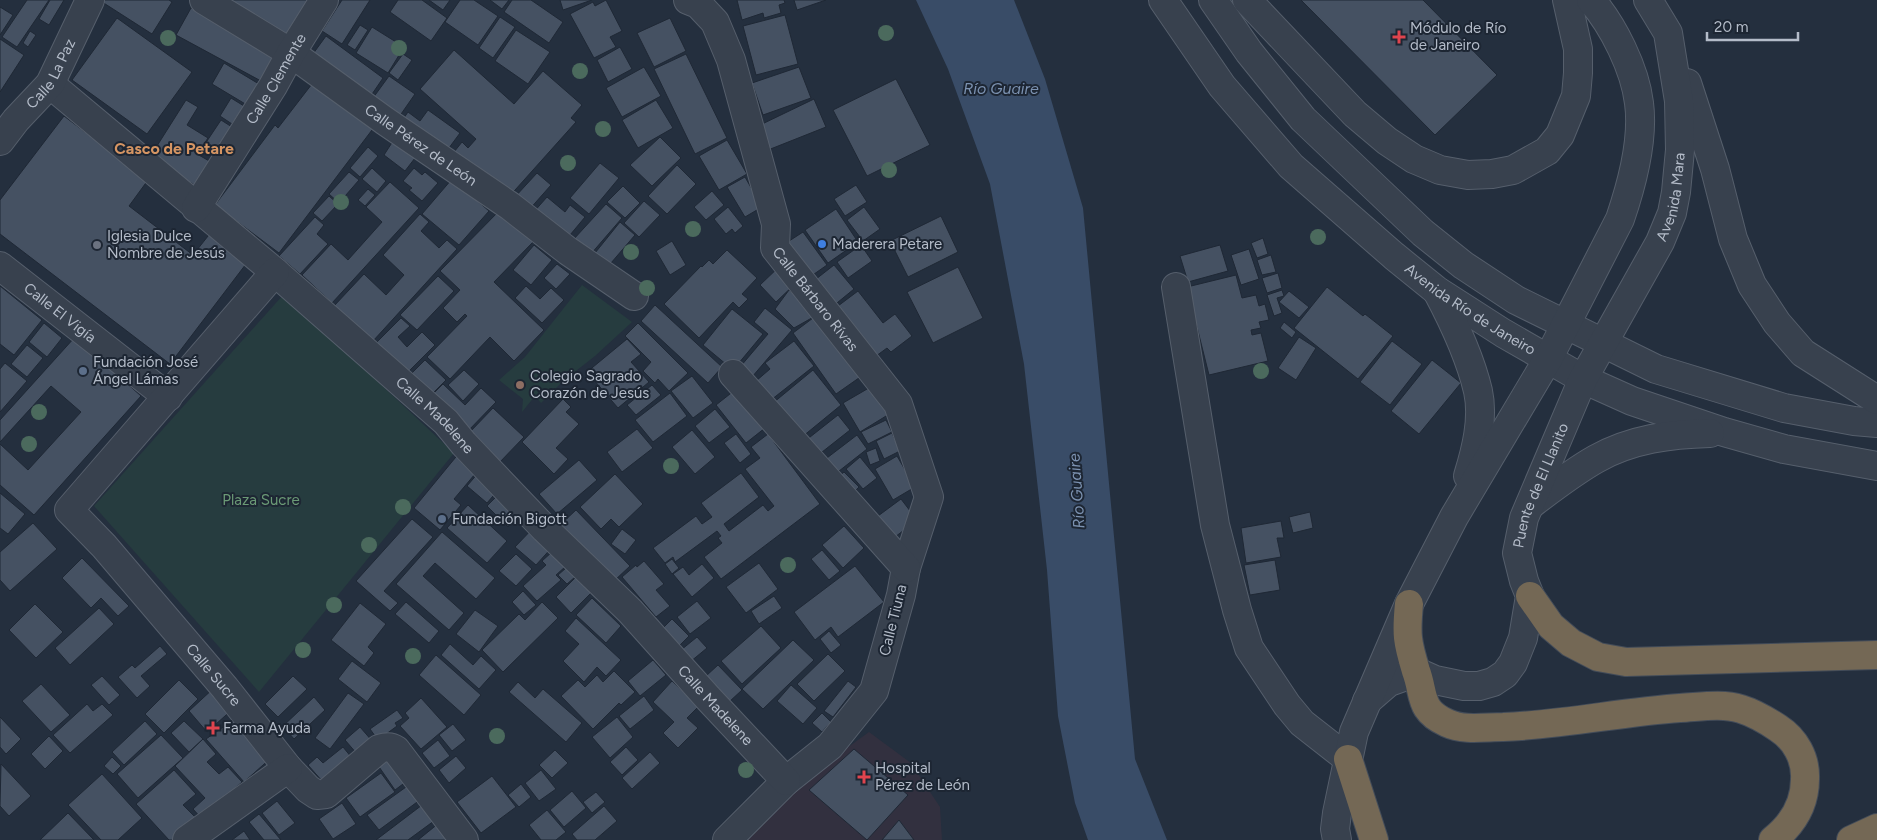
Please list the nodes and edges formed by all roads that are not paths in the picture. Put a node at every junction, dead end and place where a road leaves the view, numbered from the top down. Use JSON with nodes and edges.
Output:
{"nodes":[{"id":1,"x":90,"y":0,"type":"edge"},
{"id":2,"x":204,"y":0,"type":"edge"},
{"id":3,"x":324,"y":0,"type":"edge"},
{"id":4,"x":688,"y":0,"type":"edge"},
{"id":5,"x":1164,"y":0,"type":"edge"},
{"id":6,"x":1213,"y":0,"type":"edge"},
{"id":7,"x":1248,"y":0,"type":"edge"},
{"id":8,"x":1567,"y":0,"type":"edge"},
{"id":9,"x":1591,"y":0,"type":"edge"},
{"id":10,"x":1648,"y":0,"type":"edge"},
{"id":11,"x":1668,"y":33,"type":"junction"},
{"id":12,"x":291,"y":53,"type":"junction"},
{"id":13,"x":50,"y":84,"type":"junction"},
{"id":14,"x":0,"y":141,"type":"edge"},
{"id":15,"x":196,"y":208,"type":"junction"},
{"id":16,"x":0,"y":266,"type":"edge"},
{"id":17,"x":275,"y":272,"type":"junction"},
{"id":18,"x":1176,"y":288,"type":"dead end"},
{"id":19,"x":1436,"y":290,"type":"junction"},
{"id":20,"x":634,"y":296,"type":"dead end"},
{"id":21,"x":1565,"y":324,"type":"junction"},
{"id":22,"x":1602,"y":344,"type":"junction"},
{"id":23,"x":1548,"y":359,"type":"junction"},
{"id":24,"x":733,"y":374,"type":"dead end"},
{"id":25,"x":1583,"y":379,"type":"junction"},
{"id":26,"x":168,"y":397,"type":"junction"},
{"id":27,"x":1877,"y":400,"type":"edge"},
{"id":28,"x":1877,"y":423,"type":"edge"},
{"id":29,"x":1724,"y":432,"type":"junction"},
{"id":30,"x":1877,"y":466,"type":"edge"},
{"id":31,"x":1530,"y":505,"type":"junction"},
{"id":32,"x":1454,"y":517,"type":"junction"},
{"id":33,"x":906,"y":568,"type":"junction"},
{"id":34,"x":1530,"y":596,"type":"junction"},
{"id":35,"x":1409,"y":604,"type":"junction"},
{"id":36,"x":1877,"y":655,"type":"edge"},
{"id":37,"x":1417,"y":672,"type":"junction"},
{"id":38,"x":1365,"y":703,"type":"junction"},
{"id":39,"x":1348,"y":759,"type":"junction"},
{"id":40,"x":288,"y":768,"type":"junction"},
{"id":41,"x":786,"y":781,"type":"junction"},
{"id":42,"x":1877,"y":828,"type":"edge"},
{"id":43,"x":188,"y":840,"type":"edge"},
{"id":44,"x":464,"y":840,"type":"edge"},
{"id":45,"x":727,"y":840,"type":"edge"},
{"id":46,"x":1337,"y":840,"type":"edge"},
{"id":47,"x":1374,"y":840,"type":"edge"},
{"id":48,"x":1773,"y":840,"type":"edge"},
{"id":49,"x":1851,"y":840,"type":"edge"}],
"edges":[{"from":1,"to":13,"type":"street","name":"Calle La Paz"},
{"from":2,"to":12,"type":"street","name":"Calle Pérez de León"},
{"from":3,"to":12,"type":"street","name":"Calle Clemente"},
{"from":4,"to":33,"type":"street","name":"Calle Bárbaro Rívas"},
{"from":5,"to":19,"type":"street","name":"Avenida Río de Janeiro"},
{"from":6,"to":21,"type":"street"},
{"from":7,"to":8,"type":"street"},
{"from":9,"to":21,"type":"street"},
{"from":10,"to":11,"type":"street","name":"Avenida Mara"},
{"from":11,"to":22,"type":"street","name":"Avenida Mara"},
{"from":11,"to":27,"type":"street"},
{"from":12,"to":15,"type":"street","name":"Calle Clemente"},
{"from":12,"to":20,"type":"street","name":"Calle Pérez de León"},
{"from":13,"to":14,"type":"street","name":"Calle La Paz"},
{"from":13,"to":15,"type":"street","name":"Calle Madelene"},
{"from":15,"to":17,"type":"street","name":"Calle Madelene"},
{"from":16,"to":26,"type":"street","name":"Calle El Vigía"},
{"from":17,"to":26,"type":"street"},
{"from":17,"to":41,"type":"street","name":"Calle Madelene"},
{"from":18,"to":39,"type":"street"},
{"from":19,"to":23,"type":"street","name":"Avenida Río de Janeiro"},
{"from":19,"to":32,"type":"street"},
{"from":21,"to":22,"type":"street"},
{"from":21,"to":23,"type":"street"},
{"from":22,"to":25,"type":"street","name":"Avenida Mara"},
{"from":22,"to":28,"type":"street"},
{"from":23,"to":25,"type":"street","name":"Avenida Río de Janeiro"},
{"from":23,"to":32,"type":"street"},
{"from":24,"to":33,"type":"street","name":"Calle Tiuna"},
{"from":25,"to":29,"type":"street","name":"Avenida Río de Janeiro"},
{"from":25,"to":31,"type":"street","name":"Puente de El Llanito"},
{"from":26,"to":40,"type":"street","name":"Calle Sucre"},
{"from":29,"to":30,"type":"street","name":"Avenida Río de Janeiro"},
{"from":29,"to":31,"type":"street"},
{"from":31,"to":34,"type":"street","name":"Puente de El Llanito"},
{"from":32,"to":35,"type":"street"},
{"from":33,"to":41,"type":"street","name":"Calle Tiuna"},
{"from":34,"to":36,"type":"highway"},
{"from":34,"to":37,"type":"street","name":"Puente de El Llanito"},
{"from":35,"to":37,"type":"highway"},
{"from":35,"to":38,"type":"street"},
{"from":37,"to":38,"type":"street"},
{"from":37,"to":48,"type":"highway"},
{"from":38,"to":39,"type":"street"},
{"from":39,"to":46,"type":"street"},
{"from":39,"to":47,"type":"highway"},
{"from":40,"to":43,"type":"street"},
{"from":40,"to":44,"type":"street","name":"Calle Sucre"},
{"from":41,"to":45,"type":"street","name":"Calle Tiuna"},
{"from":42,"to":49,"type":"highway"}]}
